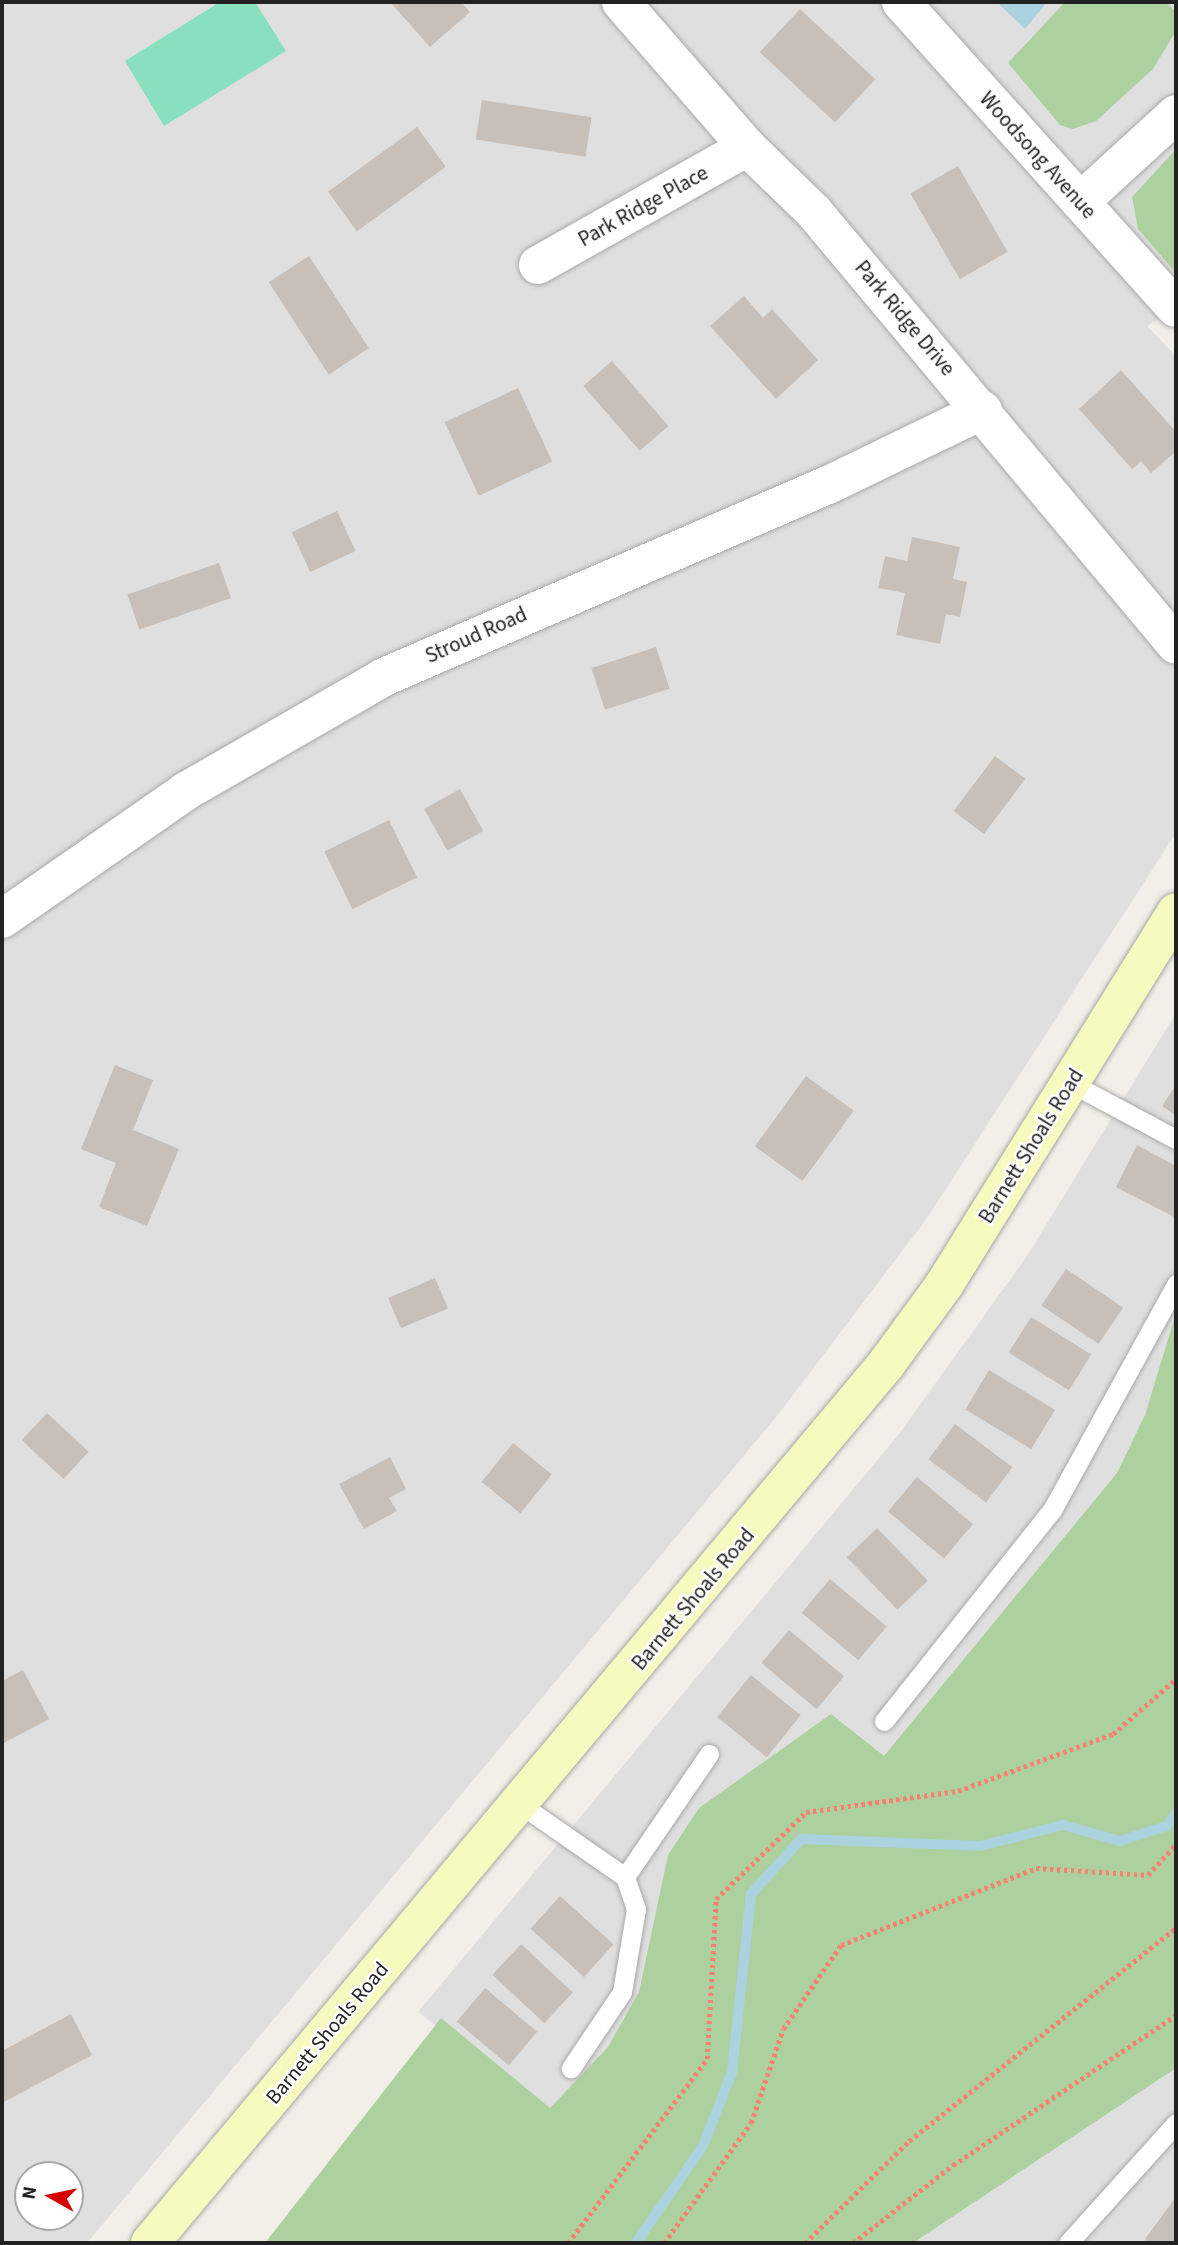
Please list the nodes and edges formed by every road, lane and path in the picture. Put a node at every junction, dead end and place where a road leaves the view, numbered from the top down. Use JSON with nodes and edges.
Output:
{"nodes":[{"id":1,"x":621,"y":2,"type":"edge"},
{"id":2,"x":901,"y":2,"type":"edge"},
{"id":3,"x":1176,"y":114,"type":"edge"},
{"id":4,"x":747,"y":147,"type":"junction"},
{"id":5,"x":1080,"y":202,"type":"junction"},
{"id":6,"x":538,"y":265,"type":"dead end"},
{"id":7,"x":1176,"y":308,"type":"edge"},
{"id":8,"x":983,"y":411,"type":"junction"},
{"id":9,"x":1176,"y":645,"type":"edge"},
{"id":10,"x":1176,"y":912,"type":"edge"},
{"id":11,"x":2,"y":919,"type":"edge"},
{"id":12,"x":1071,"y":1083,"type":"junction"},
{"id":13,"x":1176,"y":1139,"type":"edge"},
{"id":14,"x":1176,"y":1284,"type":"edge"},
{"id":15,"x":1176,"y":1679,"type":"edge"},
{"id":16,"x":884,"y":1721,"type":"dead end"},
{"id":17,"x":709,"y":1754,"type":"dead end"},
{"id":18,"x":520,"y":1804,"type":"junction"},
{"id":19,"x":1176,"y":1844,"type":"edge"},
{"id":20,"x":625,"y":1877,"type":"junction"},
{"id":21,"x":1176,"y":1928,"type":"edge"},
{"id":22,"x":1176,"y":2015,"type":"edge"},
{"id":23,"x":571,"y":2068,"type":"dead end"},
{"id":24,"x":1176,"y":2123,"type":"edge"},
{"id":25,"x":150,"y":2243,"type":"edge"},
{"id":26,"x":568,"y":2243,"type":"edge"},
{"id":27,"x":664,"y":2243,"type":"edge"},
{"id":28,"x":805,"y":2243,"type":"edge"},
{"id":29,"x":853,"y":2243,"type":"edge"},
{"id":30,"x":1068,"y":2243,"type":"edge"}],
"edges":[{"from":1,"to":4,"type":"street","name":"Park Ridge Drive"},
{"from":2,"to":5,"type":"street","name":"Woodsong Avenue"},
{"from":3,"to":5,"type":"street"},
{"from":4,"to":6,"type":"street","name":"Park Ridge Place"},
{"from":4,"to":8,"type":"street","name":"Park Ridge Drive"},
{"from":5,"to":7,"type":"street","name":"Woodsong Avenue"},
{"from":8,"to":9,"type":"street","name":"Park Ridge Drive"},
{"from":8,"to":11,"type":"street","name":"Stroud Road"},
{"from":10,"to":12,"type":"main road","name":"Barnett Shoals Road"},
{"from":12,"to":13,"type":"lane"},
{"from":12,"to":18,"type":"main road","name":"Barnett Shoals Road"},
{"from":14,"to":16,"type":"lane"},
{"from":15,"to":26,"type":"path"},
{"from":17,"to":20,"type":"lane"},
{"from":18,"to":20,"type":"lane"},
{"from":18,"to":25,"type":"main road","name":"Barnett Shoals Road"},
{"from":19,"to":27,"type":"path"},
{"from":20,"to":23,"type":"lane"},
{"from":21,"to":28,"type":"path"},
{"from":22,"to":29,"type":"path"},
{"from":24,"to":30,"type":"lane"}]}
